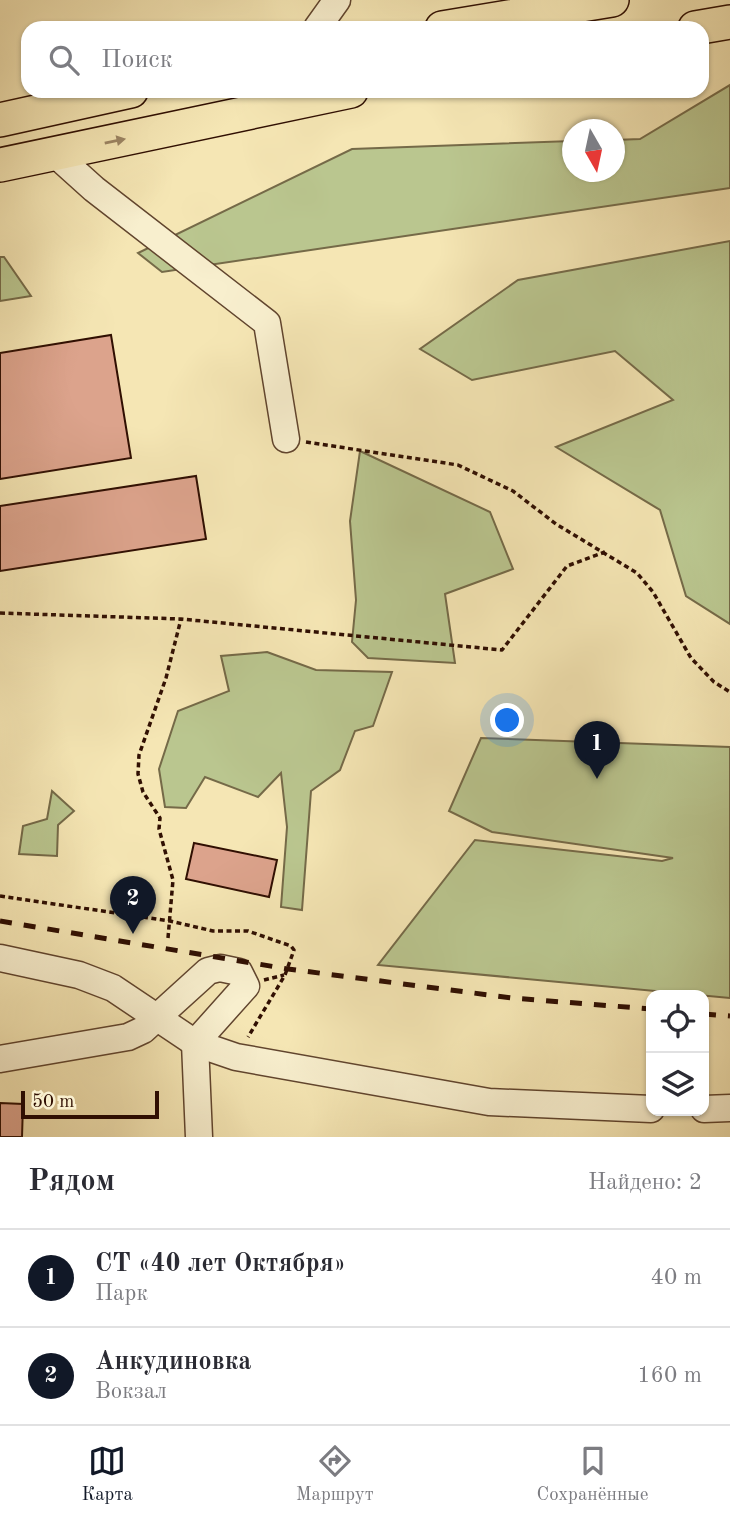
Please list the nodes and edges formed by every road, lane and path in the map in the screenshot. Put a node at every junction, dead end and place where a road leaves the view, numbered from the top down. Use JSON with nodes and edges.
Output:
{"nodes":[{"id":1,"x":337,"y":0,"type":"edge"},
{"id":2,"x":612,"y":0,"type":"edge"},
{"id":3,"x":322,"y":21,"type":"edge"},
{"id":4,"x":484,"y":21,"type":"edge"},
{"id":5,"x":730,"y":22,"type":"edge"},
{"id":6,"x":709,"y":26,"type":"edge"},
{"id":7,"x":99,"y":98,"type":"edge"},
{"id":8,"x":317,"y":98,"type":"edge"},
{"id":9,"x":0,"y":120,"type":"edge"},
{"id":10,"x":54,"y":153,"type":"junction"},
{"id":11,"x":0,"y":165,"type":"edge"},
{"id":12,"x":286,"y":439,"type":"joint"},
{"id":13,"x":605,"y":552,"type":"junction"},
{"id":14,"x":0,"y":613,"type":"edge"},
{"id":15,"x":181,"y":619,"type":"junction"},
{"id":16,"x":730,"y":692,"type":"edge"},
{"id":17,"x":0,"y":896,"type":"edge"},
{"id":18,"x":170,"y":921,"type":"junction"},
{"id":19,"x":168,"y":938,"type":"dead end"},
{"id":20,"x":0,"y":958,"type":"edge"},
{"id":21,"x":157,"y":1017,"type":"junction"},
{"id":22,"x":195,"y":1043,"type":"junction"},
{"id":23,"x":236,"y":1057,"type":"junction"},
{"id":24,"x":0,"y":1059,"type":"edge"},
{"id":25,"x":730,"y":1108,"type":"edge"},
{"id":26,"x":646,"y":1109,"type":"edge"},
{"id":27,"x":709,"y":1109,"type":"edge"},
{"id":28,"x":199,"y":1137,"type":"edge"}],
"edges":[{"from":1,"to":3,"type":"street"},
{"from":2,"to":4,"type":"main road"},
{"from":5,"to":6,"type":"main road"},
{"from":7,"to":9,"type":"main road"},
{"from":10,"to":8,"type":"main road","one_way":true},
{"from":10,"to":11,"type":"main road"},
{"from":10,"to":12,"type":"street"},
{"from":12,"to":13,"type":"path"},
{"from":13,"to":15,"type":"path"},
{"from":13,"to":16,"type":"path"},
{"from":14,"to":15,"type":"path"},
{"from":15,"to":18,"type":"path"},
{"from":17,"to":18,"type":"path"},
{"from":18,"to":19,"type":"path"},
{"from":18,"to":23,"type":"path"},
{"from":20,"to":21,"type":"street"},
{"from":21,"to":22,"type":"street"},
{"from":21,"to":22,"type":"street"},
{"from":21,"to":24,"type":"street"},
{"from":22,"to":23,"type":"street"},
{"from":22,"to":28,"type":"street"},
{"from":23,"to":26,"type":"street"},
{"from":25,"to":27,"type":"street"}]}
